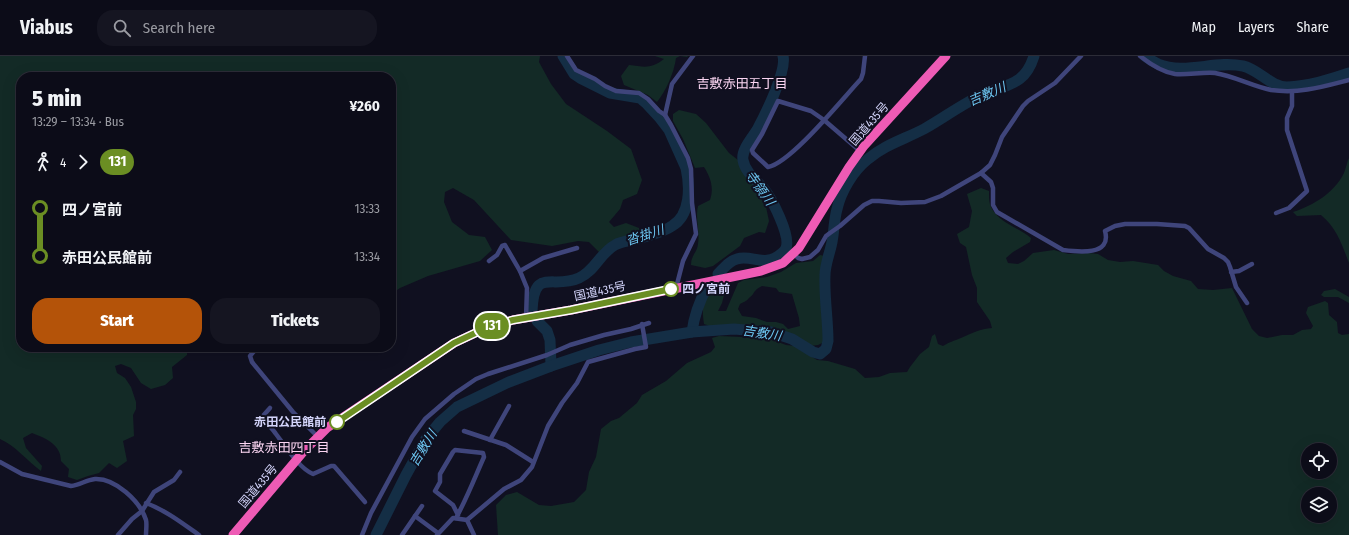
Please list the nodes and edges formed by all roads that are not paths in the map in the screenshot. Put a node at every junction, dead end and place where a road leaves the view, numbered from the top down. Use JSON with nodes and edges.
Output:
{"nodes":[{"id":1,"x":567,"y":56,"type":"edge"},
{"id":2,"x":693,"y":56,"type":"edge"},
{"id":3,"x":865,"y":56,"type":"edge"},
{"id":4,"x":946,"y":56,"type":"edge"},
{"id":5,"x":1081,"y":56,"type":"edge"},
{"id":6,"x":1140,"y":56,"type":"edge"},
{"id":7,"x":1349,"y":80,"type":"edge"},
{"id":8,"x":1292,"y":92,"type":"junction"},
{"id":9,"x":665,"y":115,"type":"junction"},
{"id":10,"x":824,"y":120,"type":"junction"},
{"id":11,"x":860,"y":151,"type":"junction"},
{"id":12,"x":981,"y":173,"type":"junction"},
{"id":13,"x":1276,"y":213,"type":"dead end"},
{"id":14,"x":577,"y":248,"type":"dead end"},
{"id":15,"x":794,"y":254,"type":"junction"},
{"id":16,"x":489,"y":261,"type":"dead end"},
{"id":17,"x":1252,"y":264,"type":"dead end"},
{"id":18,"x":520,"y":271,"type":"junction"},
{"id":19,"x":1231,"y":272,"type":"junction"},
{"id":20,"x":676,"y":288,"type":"junction"},
{"id":21,"x":1247,"y":303,"type":"dead end"},
{"id":22,"x":526,"y":318,"type":"junction"},
{"id":23,"x":649,"y":323,"type":"dead end"},
{"id":24,"x":642,"y":324,"type":"junction"},
{"id":25,"x":253,"y":352,"type":"edge"},
{"id":26,"x":510,"y":406,"type":"dead end"},
{"id":27,"x":270,"y":408,"type":"dead end"},
{"id":28,"x":464,"y":431,"type":"dead end"},
{"id":29,"x":318,"y":437,"type":"junction"},
{"id":30,"x":490,"y":440,"type":"junction"},
{"id":31,"x":296,"y":460,"type":"junction"},
{"id":32,"x":0,"y":462,"type":"edge"},
{"id":33,"x":533,"y":462,"type":"junction"},
{"id":34,"x":180,"y":472,"type":"dead end"},
{"id":35,"x":365,"y":502,"type":"dead end"},
{"id":36,"x":146,"y":503,"type":"junction"},
{"id":37,"x":422,"y":506,"type":"dead end"},
{"id":38,"x":142,"y":511,"type":"junction"},
{"id":39,"x":415,"y":516,"type":"junction"},
{"id":40,"x":457,"y":517,"type":"junction"},
{"id":41,"x":468,"y":520,"type":"junction"},
{"id":42,"x":438,"y":534,"type":"edge"},
{"id":43,"x":118,"y":535,"type":"edge"},
{"id":44,"x":146,"y":535,"type":"edge"},
{"id":45,"x":199,"y":535,"type":"edge"},
{"id":46,"x":233,"y":535,"type":"edge"},
{"id":47,"x":362,"y":535,"type":"edge"},
{"id":48,"x":402,"y":535,"type":"edge"},
{"id":49,"x":474,"y":535,"type":"edge"}],
"edges":[{"from":1,"to":9,"type":"street"},
{"from":2,"to":9,"type":"street"},
{"from":3,"to":10,"type":"street"},
{"from":4,"to":11,"type":"highway","name":"国道435号"},
{"from":5,"to":12,"type":"street"},
{"from":6,"to":8,"type":"street"},
{"from":7,"to":8,"type":"street"},
{"from":8,"to":13,"type":"street"},
{"from":9,"to":20,"type":"street"},
{"from":10,"to":10,"type":"street"},
{"from":10,"to":11,"type":"street"},
{"from":11,"to":15,"type":"highway","name":"国道435号"},
{"from":12,"to":15,"type":"street"},
{"from":12,"to":19,"type":"street"},
{"from":14,"to":18,"type":"street"},
{"from":15,"to":20,"type":"highway","name":"国道435号"},
{"from":16,"to":18,"type":"street"},
{"from":17,"to":19,"type":"street"},
{"from":18,"to":22,"type":"street"},
{"from":19,"to":21,"type":"street"},
{"from":20,"to":22,"type":"highway","name":"国道435号"},
{"from":22,"to":29,"type":"highway","name":"国道435号"},
{"from":23,"to":24,"type":"street"},
{"from":24,"to":33,"type":"street"},
{"from":24,"to":47,"type":"street"},
{"from":25,"to":29,"type":"street"},
{"from":26,"to":30,"type":"street"},
{"from":27,"to":31,"type":"street"},
{"from":28,"to":30,"type":"street"},
{"from":29,"to":31,"type":"highway","name":"国道435号"},
{"from":30,"to":33,"type":"street"},
{"from":31,"to":35,"type":"street"},
{"from":31,"to":46,"type":"highway","name":"国道435号"},
{"from":32,"to":38,"type":"street"},
{"from":33,"to":41,"type":"street"},
{"from":34,"to":36,"type":"street"},
{"from":36,"to":38,"type":"street"},
{"from":36,"to":45,"type":"street"},
{"from":37,"to":39,"type":"street"},
{"from":38,"to":43,"type":"street"},
{"from":38,"to":44,"type":"street"},
{"from":39,"to":42,"type":"street"},
{"from":39,"to":48,"type":"street"},
{"from":40,"to":40,"type":"street"},
{"from":40,"to":41,"type":"street"},
{"from":40,"to":42,"type":"street"},
{"from":41,"to":49,"type":"street"}]}
